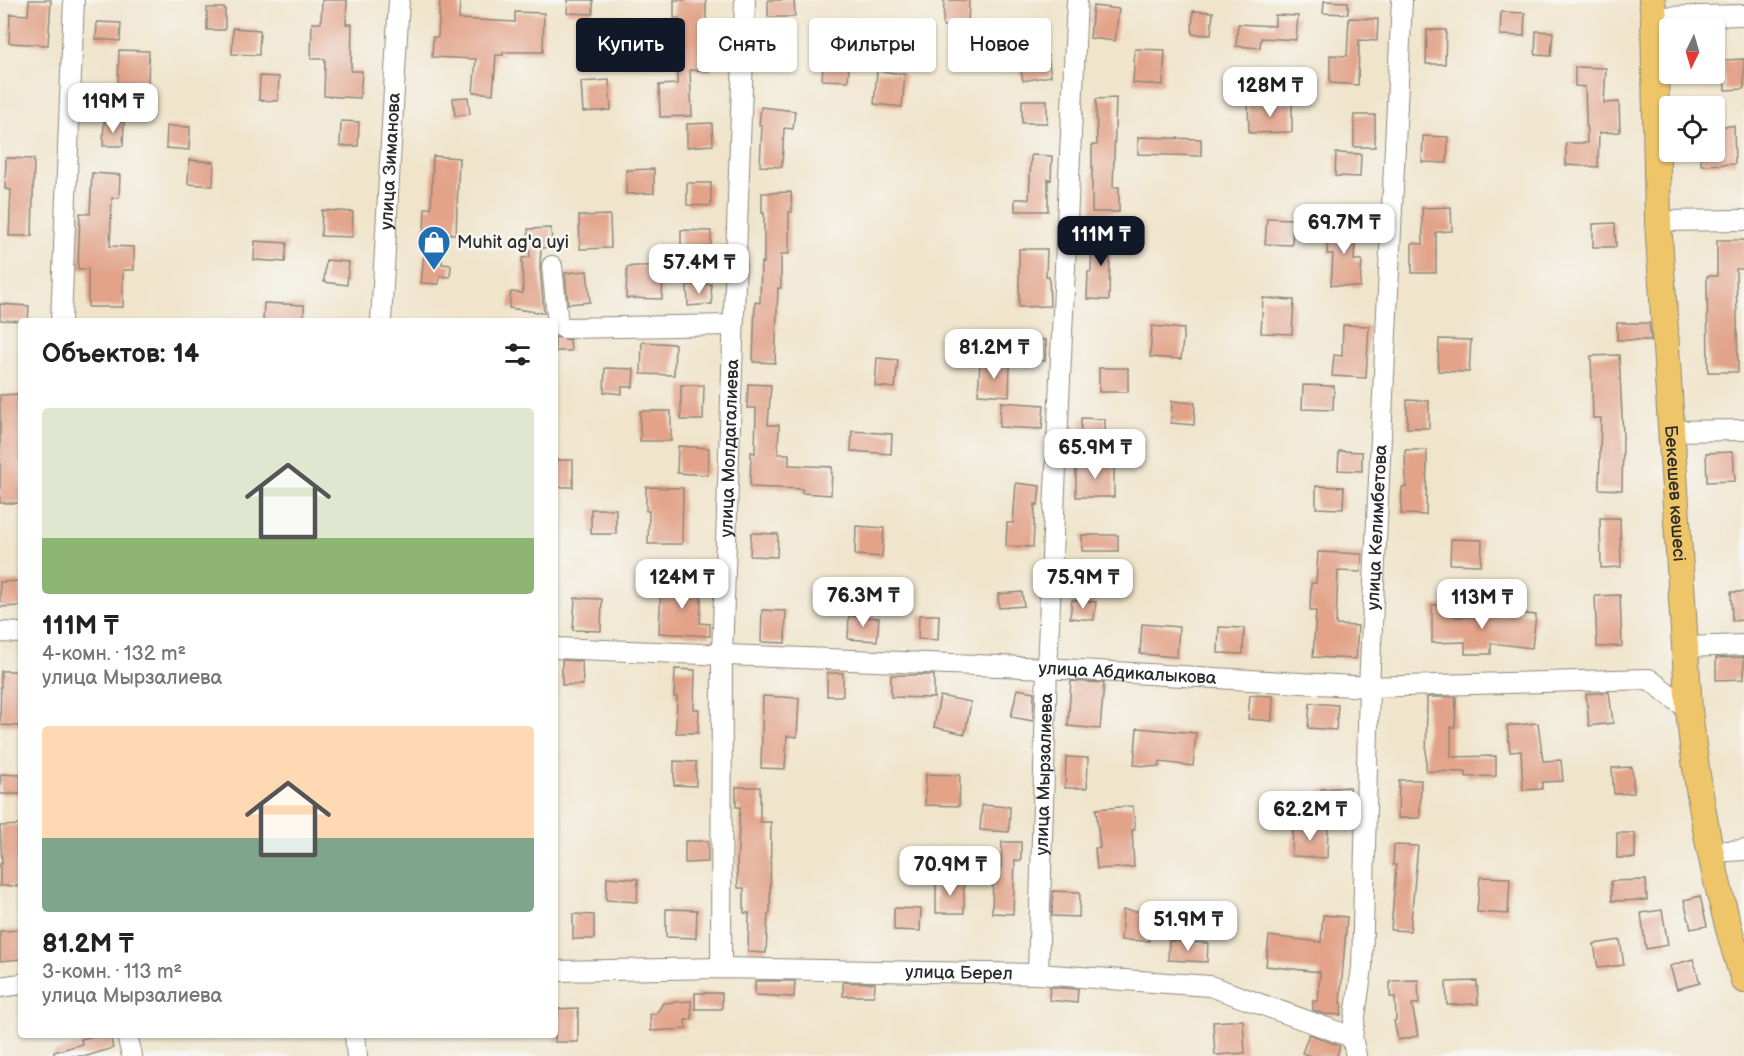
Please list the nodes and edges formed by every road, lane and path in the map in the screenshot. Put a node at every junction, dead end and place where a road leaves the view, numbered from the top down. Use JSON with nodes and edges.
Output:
{"nodes":[{"id":1,"x":74,"y":0,"type":"edge"},
{"id":2,"x":399,"y":0,"type":"edge"},
{"id":3,"x":744,"y":0,"type":"edge"},
{"id":4,"x":1077,"y":0,"type":"edge"},
{"id":5,"x":1401,"y":0,"type":"edge"},
{"id":6,"x":1653,"y":8,"type":"edge"},
{"id":7,"x":1744,"y":15,"type":"edge"},
{"id":8,"x":1744,"y":220,"type":"edge"},
{"id":9,"x":1658,"y":221,"type":"junction"},
{"id":10,"x":552,"y":266,"type":"dead end"},
{"id":11,"x":61,"y":318,"type":"edge"},
{"id":12,"x":381,"y":318,"type":"edge"},
{"id":13,"x":557,"y":318,"type":"edge"},
{"id":14,"x":558,"y":325,"type":"edge"},
{"id":15,"x":733,"y":326,"type":"junction"},
{"id":16,"x":1744,"y":430,"type":"edge"},
{"id":17,"x":1671,"y":431,"type":"junction"},
{"id":18,"x":0,"y":632,"type":"edge"},
{"id":19,"x":18,"y":633,"type":"edge"},
{"id":20,"x":1744,"y":645,"type":"edge"},
{"id":21,"x":1685,"y":647,"type":"junction"},
{"id":22,"x":558,"y":648,"type":"edge"},
{"id":23,"x":722,"y":655,"type":"junction"},
{"id":24,"x":1047,"y":668,"type":"junction"},
{"id":25,"x":1369,"y":687,"type":"junction"},
{"id":26,"x":1689,"y":710,"type":"junction"},
{"id":27,"x":1744,"y":850,"type":"edge"},
{"id":28,"x":1711,"y":852,"type":"junction"},
{"id":29,"x":721,"y":968,"type":"junction"},
{"id":30,"x":558,"y":971,"type":"edge"},
{"id":31,"x":1038,"y":974,"type":"junction"},
{"id":32,"x":1744,"y":980,"type":"edge"},
{"id":33,"x":18,"y":984,"type":"edge"},
{"id":34,"x":0,"y":987,"type":"edge"},
{"id":35,"x":128,"y":1038,"type":"edge"},
{"id":36,"x":355,"y":1038,"type":"edge"},
{"id":37,"x":1354,"y":1047,"type":"edge"},
{"id":38,"x":132,"y":1056,"type":"edge"},
{"id":39,"x":357,"y":1056,"type":"edge"}],
"edges":[{"from":1,"to":11,"type":"street"},
{"from":2,"to":12,"type":"street","name":"улица Зиманова"},
{"from":3,"to":15,"type":"street","name":"улица Молдагалиева"},
{"from":4,"to":24,"type":"street","name":"улица Мырзалиева"},
{"from":5,"to":25,"type":"street","name":"улица Келимбетова"},
{"from":6,"to":7,"type":"street"},
{"from":6,"to":9,"type":"main road","name":"Бекешев көшесі"},
{"from":8,"to":9,"type":"street"},
{"from":9,"to":17,"type":"main road","name":"Бекешев көшесі"},
{"from":10,"to":13,"type":"street"},
{"from":14,"to":15,"type":"street"},
{"from":15,"to":23,"type":"street","name":"улица Молдагалиева"},
{"from":16,"to":17,"type":"street"},
{"from":17,"to":21,"type":"main road","name":"Бекешев көшесі"},
{"from":18,"to":19,"type":"street"},
{"from":20,"to":21,"type":"street"},
{"from":21,"to":26,"type":"main road","name":"Бекешев көшесі"},
{"from":22,"to":23,"type":"street","name":"улица Абдикалыкова"},
{"from":23,"to":24,"type":"street","name":"улица Абдикалыкова"},
{"from":23,"to":29,"type":"street","name":"улица Молдагалиева"},
{"from":24,"to":25,"type":"street","name":"улица Абдикалыкова"},
{"from":24,"to":31,"type":"street","name":"улица Мырзалиева"},
{"from":25,"to":26,"type":"street","name":"улица Абдикалыкова"},
{"from":25,"to":37,"type":"street","name":"улица Келимбетова"},
{"from":26,"to":28,"type":"main road","name":"Бекешев көшесі"},
{"from":27,"to":28,"type":"street"},
{"from":28,"to":32,"type":"main road","name":"Бекешев көшесі"},
{"from":29,"to":30,"type":"street","name":"улица Берел"},
{"from":29,"to":31,"type":"street","name":"улица Берел"},
{"from":31,"to":37,"type":"street","name":"улица Берел"},
{"from":33,"to":34,"type":"street"},
{"from":35,"to":38,"type":"street"},
{"from":36,"to":39,"type":"street"}]}
